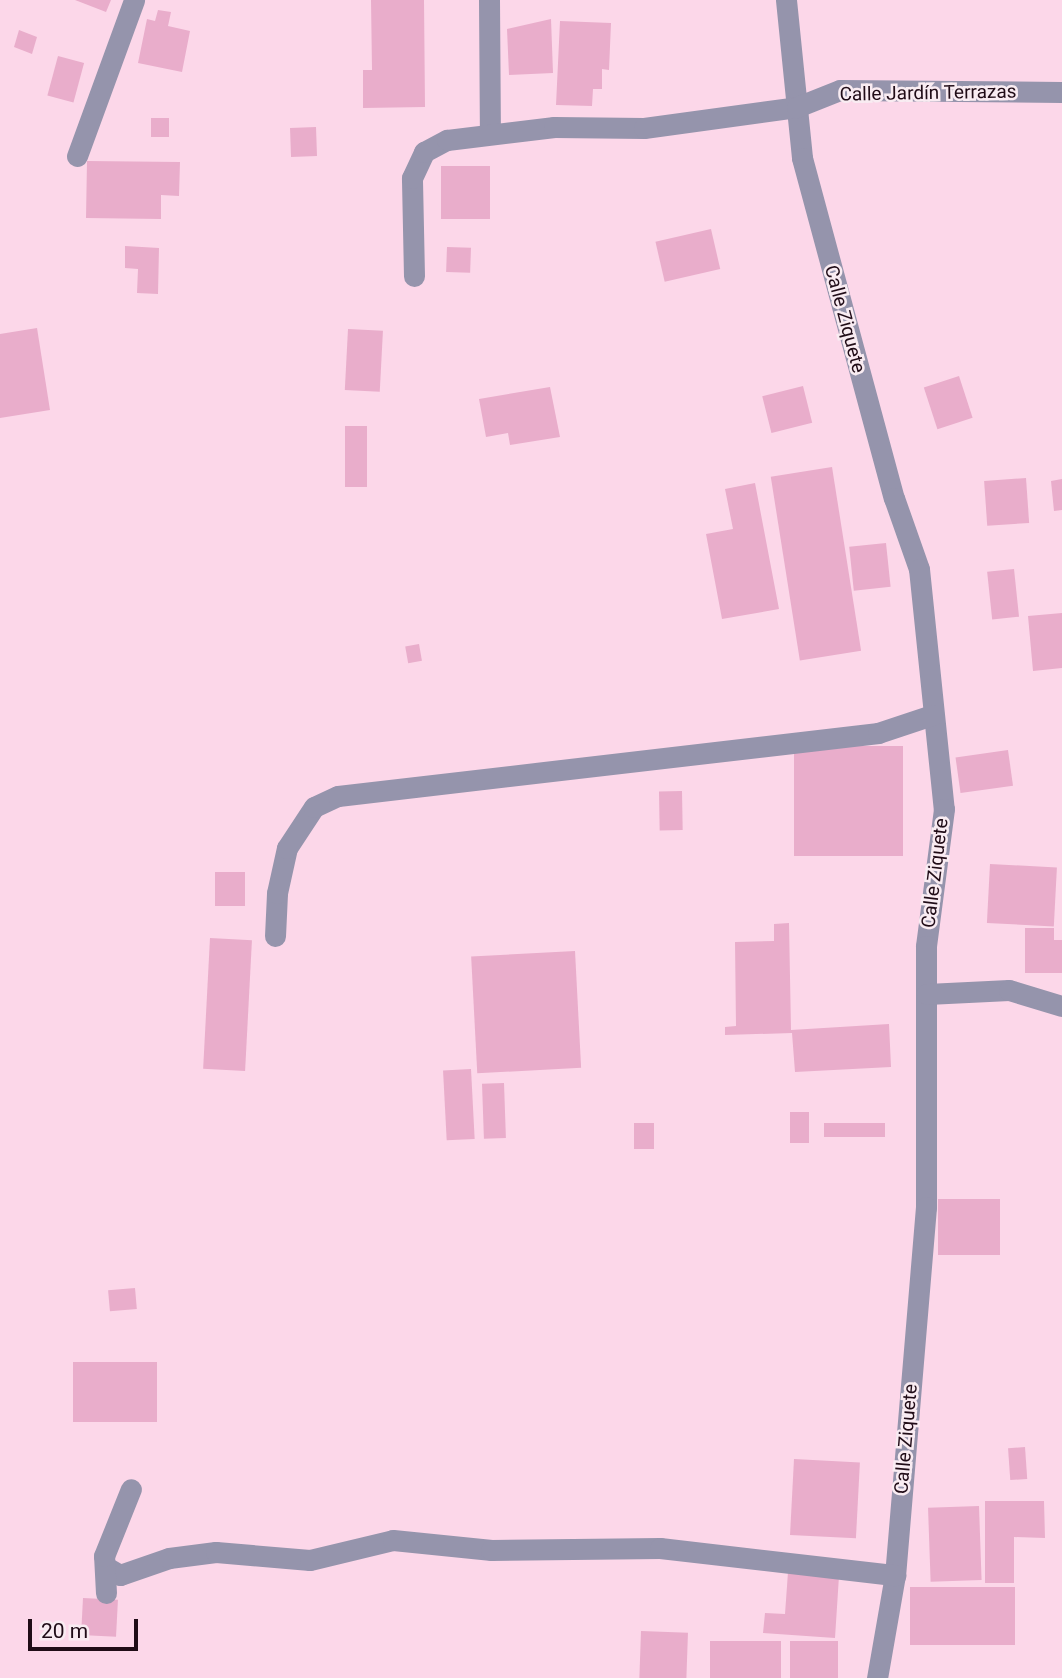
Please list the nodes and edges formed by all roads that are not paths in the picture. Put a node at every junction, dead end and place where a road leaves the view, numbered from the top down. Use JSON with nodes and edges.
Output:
{"nodes":[{"id":1,"x":134,"y":0,"type":"edge"},
{"id":2,"x":489,"y":0,"type":"edge"},
{"id":3,"x":786,"y":0,"type":"edge"},
{"id":4,"x":1062,"y":92,"type":"edge"},
{"id":5,"x":797,"y":107,"type":"junction"},
{"id":6,"x":490,"y":134,"type":"junction"},
{"id":7,"x":77,"y":156,"type":"dead end"},
{"id":8,"x":414,"y":276,"type":"dead end"},
{"id":9,"x":932,"y":715,"type":"junction"},
{"id":10,"x":275,"y":936,"type":"dead end"},
{"id":11,"x":927,"y":994,"type":"junction"},
{"id":12,"x":1062,"y":1006,"type":"edge"},
{"id":13,"x":131,"y":1489,"type":"dead end"},
{"id":14,"x":108,"y":1569,"type":"junction"},
{"id":15,"x":895,"y":1574,"type":"junction"},
{"id":16,"x":106,"y":1593,"type":"dead end"},
{"id":17,"x":877,"y":1678,"type":"edge"}],
"edges":[{"from":1,"to":7,"type":"street"},
{"from":2,"to":6,"type":"street"},
{"from":3,"to":5,"type":"street","name":"Calle Ziquete"},
{"from":4,"to":5,"type":"street","name":"Calle Jardín Terrazas"},
{"from":5,"to":6,"type":"street","name":"Calle Jardín Terrazas"},
{"from":5,"to":9,"type":"street","name":"Calle Ziquete"},
{"from":6,"to":8,"type":"street","name":"Calle Jardín Terrazas"},
{"from":9,"to":10,"type":"street"},
{"from":9,"to":11,"type":"street","name":"Calle Ziquete"},
{"from":11,"to":12,"type":"street"},
{"from":11,"to":15,"type":"street","name":"Calle Ziquete"},
{"from":13,"to":14,"type":"street"},
{"from":14,"to":15,"type":"street"},
{"from":14,"to":16,"type":"street"},
{"from":15,"to":17,"type":"street","name":"Calle Ziquete"}]}
